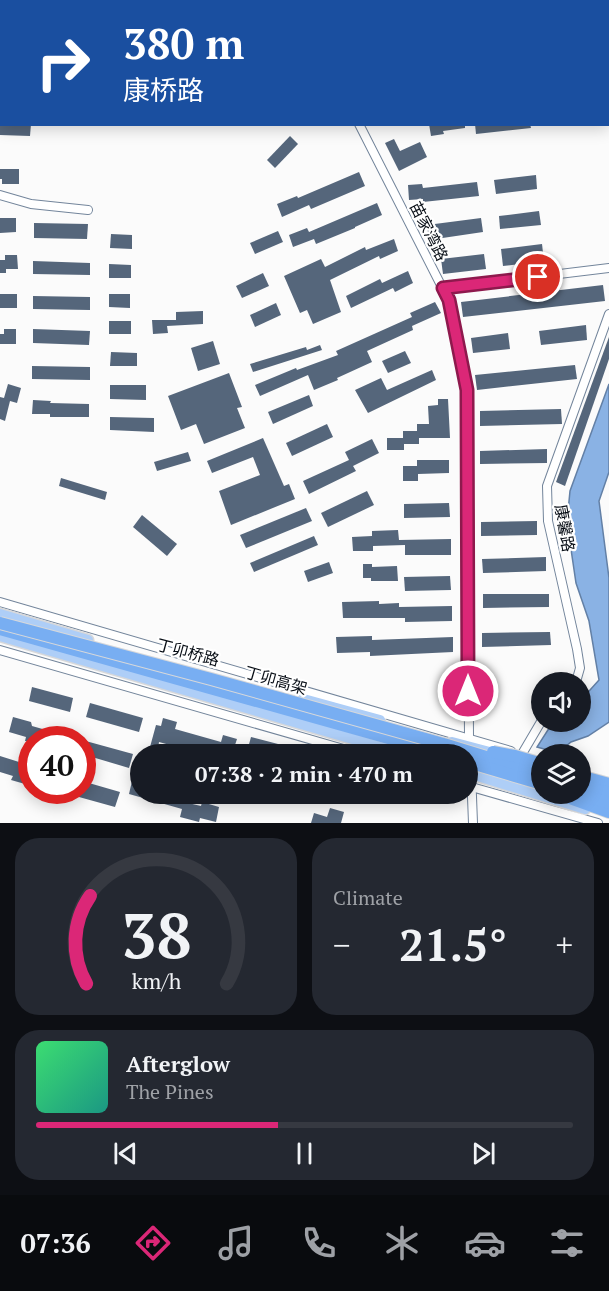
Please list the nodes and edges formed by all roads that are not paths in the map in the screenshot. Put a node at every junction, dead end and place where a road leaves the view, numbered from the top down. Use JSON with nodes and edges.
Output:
{"nodes":[{"id":1,"x":360,"y":126,"type":"edge"},
{"id":2,"x":0,"y":195,"type":"edge"},
{"id":3,"x":88,"y":210,"type":"dead end"},
{"id":4,"x":609,"y":268,"type":"edge"},
{"id":5,"x":443,"y":288,"type":"junction"},
{"id":6,"x":609,"y":314,"type":"edge"},
{"id":7,"x":0,"y":602,"type":"edge"},
{"id":8,"x":0,"y":614,"type":"edge"},
{"id":9,"x":1,"y":630,"type":"edge"},
{"id":10,"x":0,"y":650,"type":"edge"},
{"id":11,"x":579,"y":672,"type":"edge"},
{"id":12,"x":535,"y":732,"type":"edge"},
{"id":13,"x":469,"y":741,"type":"junction"},
{"id":14,"x":326,"y":744,"type":"edge"},
{"id":15,"x":372,"y":744,"type":"edge"},
{"id":16,"x":426,"y":744,"type":"edge"},
{"id":17,"x":478,"y":753,"type":"edge"},
{"id":18,"x":522,"y":754,"type":"junction"},
{"id":19,"x":478,"y":758,"type":"edge"},
{"id":20,"x":531,"y":758,"type":"edge"},
{"id":21,"x":531,"y":760,"type":"edge"},
{"id":22,"x":531,"y":760,"type":"edge"},
{"id":23,"x":478,"y":771,"type":"edge"},
{"id":24,"x":531,"y":771,"type":"edge"},
{"id":25,"x":478,"y":772,"type":"edge"},
{"id":26,"x":591,"y":778,"type":"edge"},
{"id":27,"x":531,"y":782,"type":"edge"},
{"id":28,"x":609,"y":784,"type":"edge"},
{"id":29,"x":478,"y":789,"type":"edge"},
{"id":30,"x":591,"y":789,"type":"edge"},
{"id":31,"x":609,"y":794,"type":"edge"},
{"id":32,"x":591,"y":798,"type":"edge"},
{"id":33,"x":609,"y":803,"type":"edge"},
{"id":34,"x":471,"y":804,"type":"edge"},
{"id":35,"x":583,"y":804,"type":"edge"},
{"id":36,"x":609,"y":815,"type":"edge"},
{"id":37,"x":473,"y":823,"type":"edge"},
{"id":38,"x":598,"y":823,"type":"edge"}],
"edges":[{"from":1,"to":5,"type":"street","name":"苗家湾路"},
{"from":2,"to":3,"type":"street"},
{"from":4,"to":5,"type":"street"},
{"from":5,"to":13,"type":"street","name":"苗家湾路"},
{"from":6,"to":11,"type":"street","name":"康馨路"},
{"from":7,"to":13,"type":"street"},
{"from":8,"to":13,"type":"main road","name":"丁卯桥路"},
{"from":9,"to":15,"type":"main road"},
{"from":9,"to":16,"type":"highway","name":"丁卯高架","bridge":true},
{"from":10,"to":14,"type":"street"},
{"from":12,"to":18,"type":"street"},
{"from":13,"to":18,"type":"street"},
{"from":13,"to":21,"type":"main road","name":"丁卯桥路"},
{"from":17,"to":22,"type":"highway","bridge":true},
{"from":18,"to":20,"type":"street"},
{"from":19,"to":24,"type":"highway","name":"丁卯高架","bridge":true},
{"from":23,"to":27,"type":"highway","bridge":true},
{"from":25,"to":36,"type":"main road"},
{"from":26,"to":28,"type":"highway"},
{"from":29,"to":38,"type":"street"},
{"from":30,"to":31,"type":"highway"},
{"from":32,"to":33,"type":"highway"},
{"from":34,"to":37,"type":"street","name":"苗家湾路"},
{"from":35,"to":36,"type":"highway"}]}
